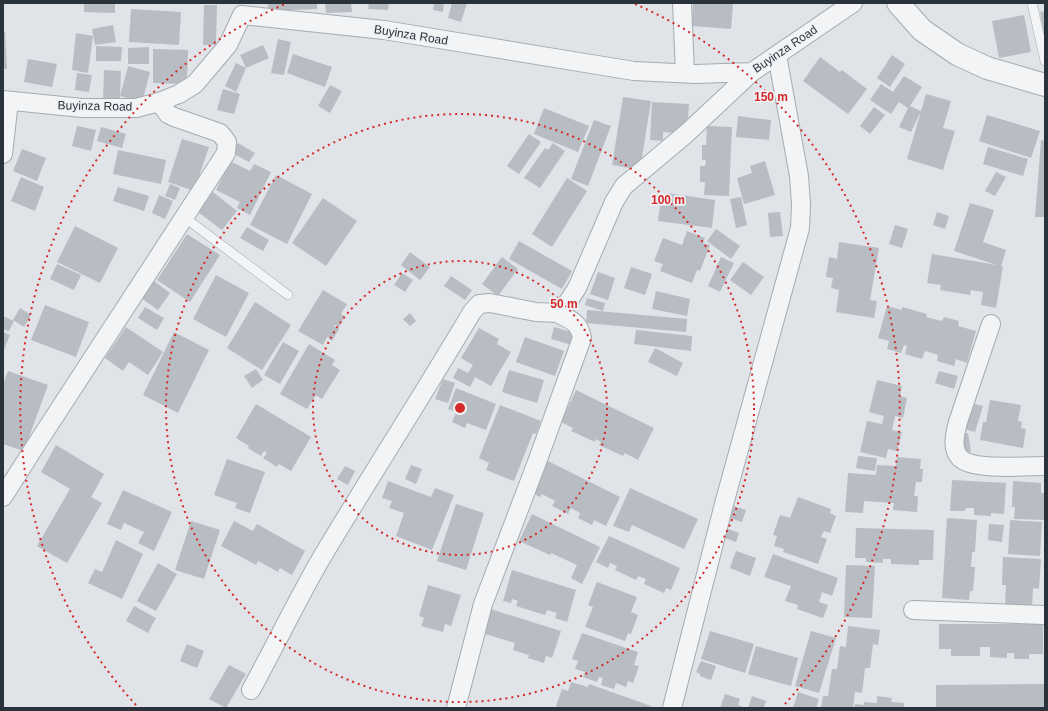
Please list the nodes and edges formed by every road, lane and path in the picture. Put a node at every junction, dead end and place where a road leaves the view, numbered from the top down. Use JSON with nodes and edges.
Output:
{"nodes":[{"id":1,"x":682,"y":3,"type":"edge"},
{"id":2,"x":898,"y":3,"type":"edge"},
{"id":3,"x":1032,"y":3,"type":"edge"},
{"id":4,"x":847,"y":7,"type":"edge"},
{"id":5,"x":239,"y":9,"type":"edge"},
{"id":6,"x":777,"y":55,"type":"junction"},
{"id":7,"x":1045,"y":61,"type":"edge"},
{"id":8,"x":752,"y":72,"type":"junction"},
{"id":9,"x":685,"y":73,"type":"junction"},
{"id":10,"x":1045,"y":85,"type":"edge"},
{"id":11,"x":6,"y":100,"type":"edge"},
{"id":12,"x":159,"y":102,"type":"junction"},
{"id":13,"x":3,"y":154,"type":"edge"},
{"id":14,"x":184,"y":217,"type":"junction"},
{"id":15,"x":288,"y":296,"type":"dead end"},
{"id":16,"x":557,"y":313,"type":"junction"},
{"id":17,"x":991,"y":324,"type":"dead end"},
{"id":18,"x":1045,"y":466,"type":"edge"},
{"id":19,"x":3,"y":497,"type":"edge"},
{"id":20,"x":913,"y":610,"type":"dead end"},
{"id":21,"x":1045,"y":615,"type":"edge"},
{"id":22,"x":251,"y":690,"type":"dead end"},
{"id":23,"x":456,"y":708,"type":"edge"},
{"id":24,"x":672,"y":708,"type":"edge"}],
"edges":[{"from":1,"to":9,"type":"street"},
{"from":2,"to":10,"type":"street"},
{"from":3,"to":7,"type":"lane"},
{"from":4,"to":6,"type":"street","name":"Buyinza Road"},
{"from":5,"to":9,"type":"street","name":"Buyinza Road"},
{"from":5,"to":12,"type":"street","name":"Buyinza Road"},
{"from":6,"to":8,"type":"street","name":"Buyinza Road"},
{"from":6,"to":24,"type":"street"},
{"from":8,"to":9,"type":"street","name":"Buyinza Road"},
{"from":8,"to":16,"type":"street"},
{"from":11,"to":12,"type":"street","name":"Buyinza Road"},
{"from":11,"to":13,"type":"street"},
{"from":12,"to":14,"type":"street"},
{"from":14,"to":15,"type":"lane"},
{"from":14,"to":19,"type":"street"},
{"from":16,"to":22,"type":"street"},
{"from":16,"to":23,"type":"street"},
{"from":17,"to":18,"type":"street"},
{"from":20,"to":21,"type":"street"}]}
